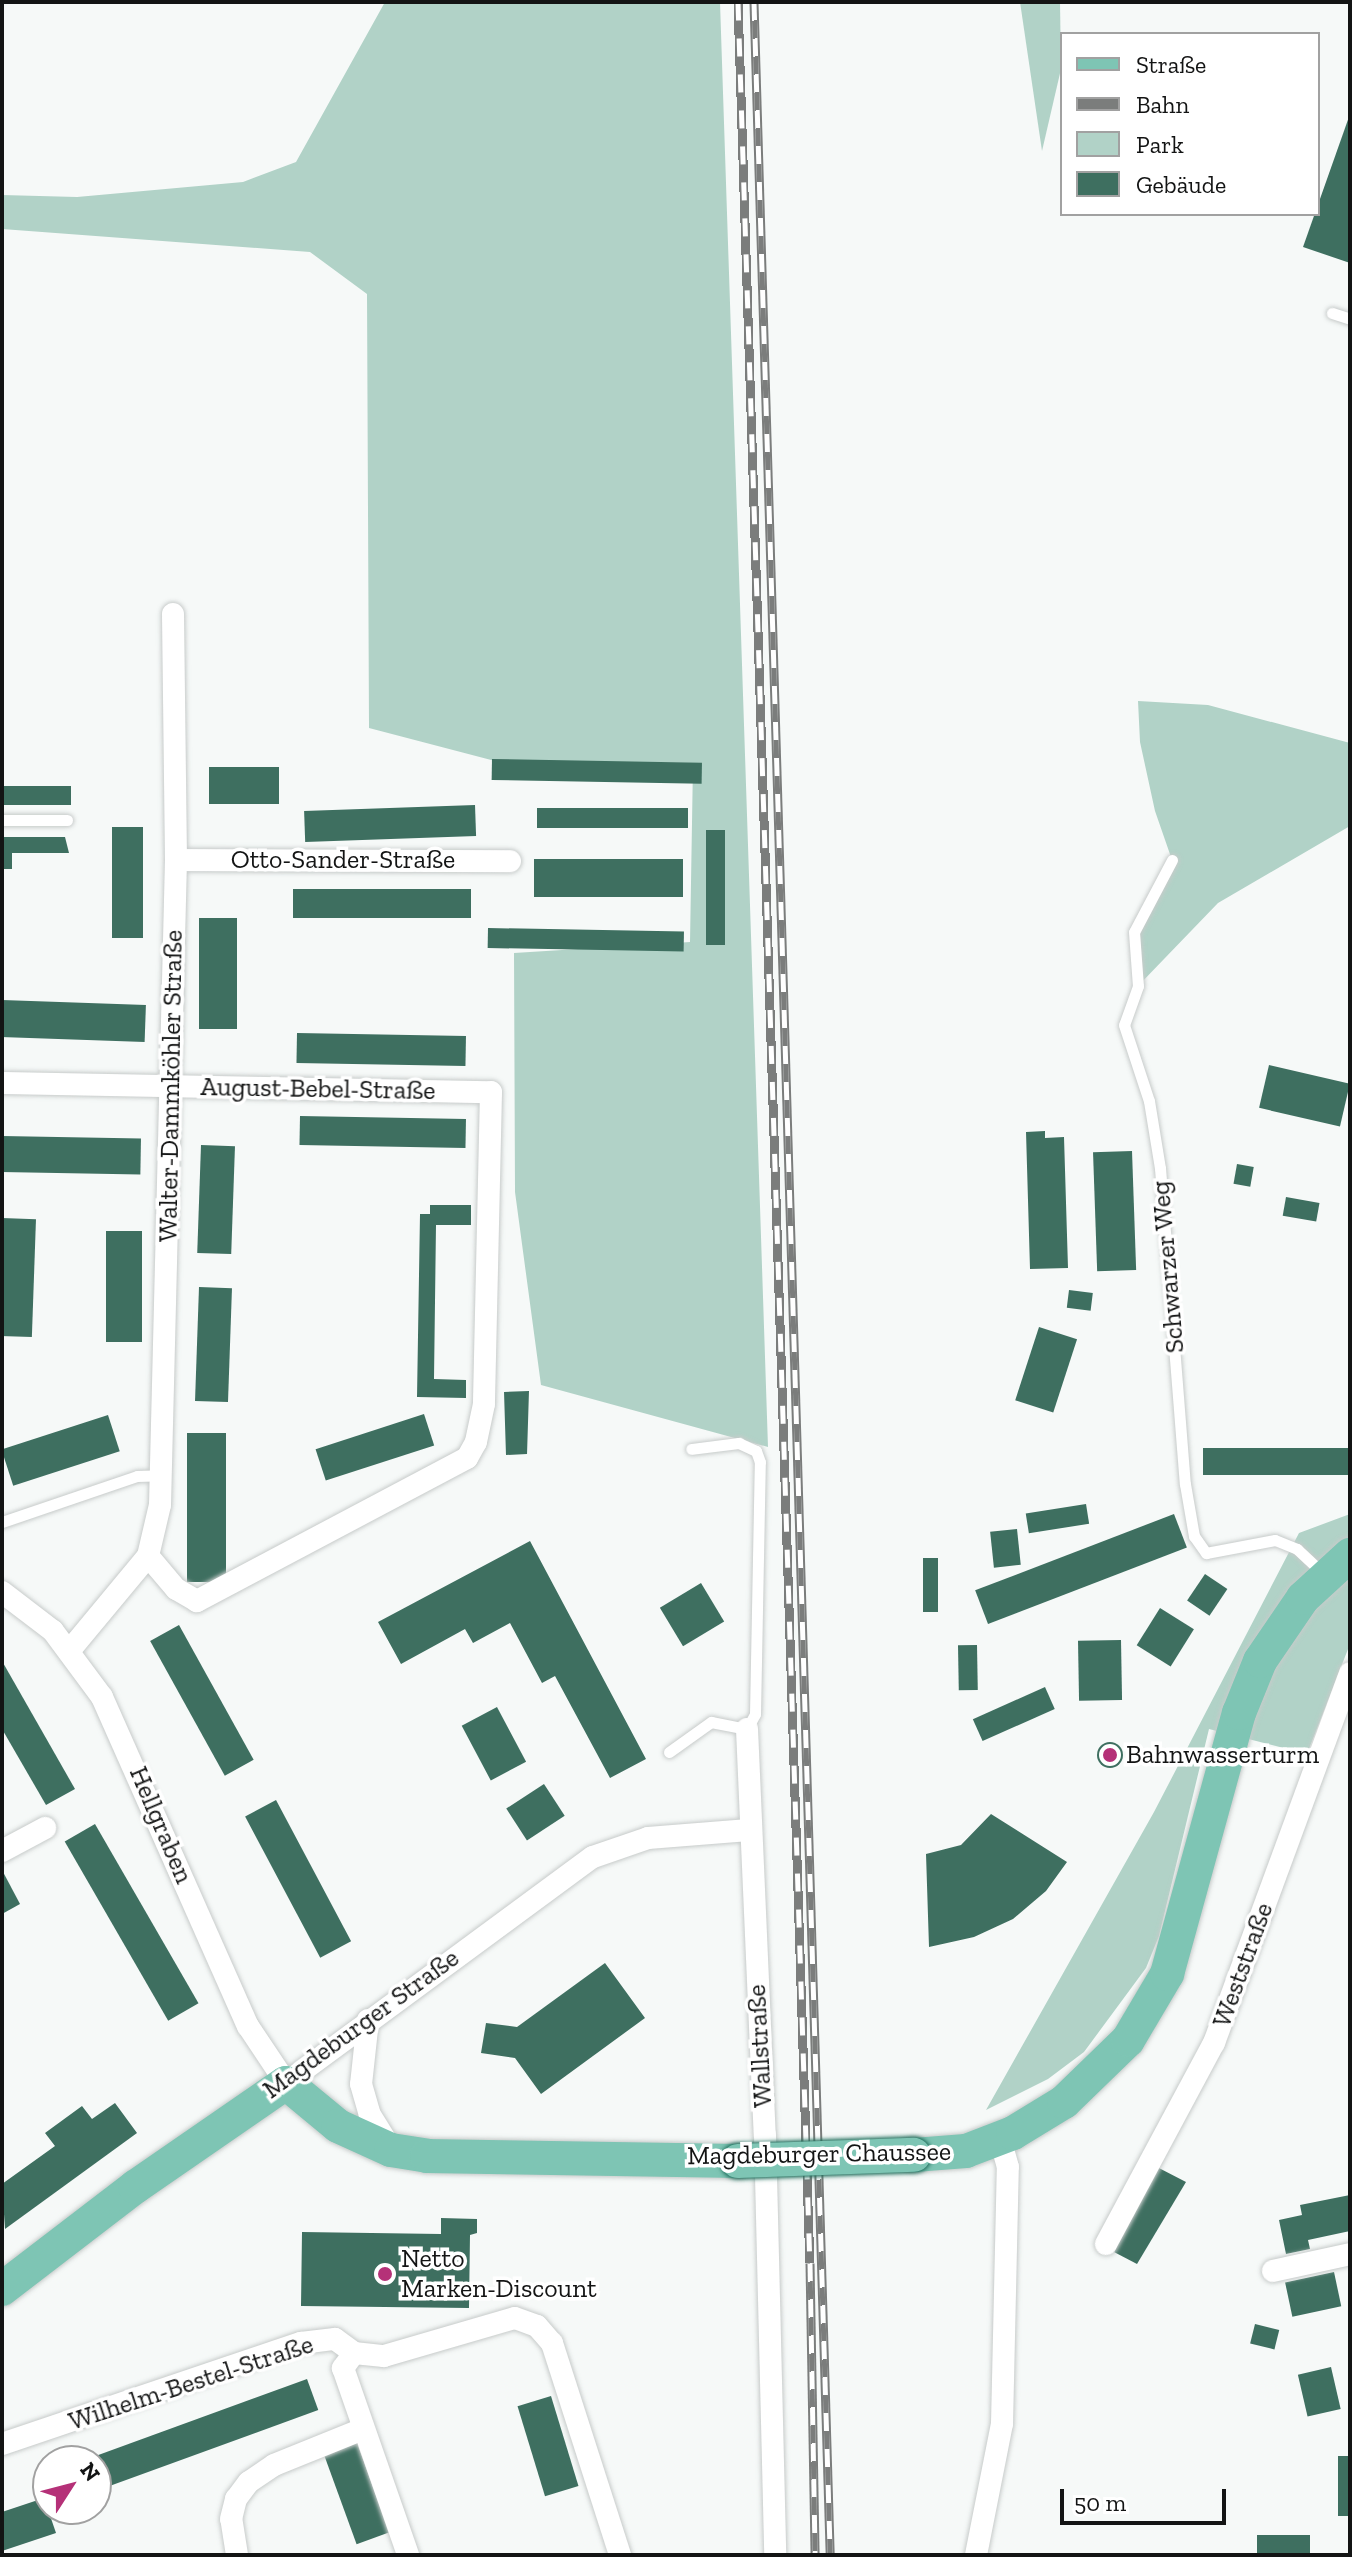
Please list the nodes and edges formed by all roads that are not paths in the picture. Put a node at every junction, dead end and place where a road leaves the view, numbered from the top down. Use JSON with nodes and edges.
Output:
{"nodes":[{"id":1,"x":1332,"y":313,"type":"dead end"},
{"id":2,"x":1350,"y":319,"type":"edge"},
{"id":3,"x":173,"y":614,"type":"dead end"},
{"id":4,"x":2,"y":820,"type":"edge"},
{"id":5,"x":67,"y":820,"type":"dead end"},
{"id":6,"x":176,"y":860,"type":"junction"},
{"id":7,"x":1172,"y":860,"type":"dead end"},
{"id":8,"x":510,"y":861,"type":"dead end"},
{"id":9,"x":2,"y":1083,"type":"edge"},
{"id":10,"x":172,"y":1086,"type":"junction"},
{"id":11,"x":691,"y":1449,"type":"dead end"},
{"id":12,"x":162,"y":1475,"type":"junction"},
{"id":13,"x":2,"y":1522,"type":"edge"},
{"id":14,"x":148,"y":1556,"type":"junction"},
{"id":15,"x":1338,"y":1565,"type":"edge"},
{"id":16,"x":2,"y":1592,"type":"edge"},
{"id":17,"x":70,"y":1650,"type":"junction"},
{"id":18,"x":1350,"y":1673,"type":"edge"},
{"id":19,"x":747,"y":1729,"type":"junction"},
{"id":20,"x":669,"y":1752,"type":"dead end"},
{"id":21,"x":45,"y":1828,"type":"dead end"},
{"id":22,"x":749,"y":1830,"type":"junction"},
{"id":23,"x":2,"y":1851,"type":"edge"},
{"id":24,"x":368,"y":2020,"type":"junction"},
{"id":25,"x":286,"y":2083,"type":"junction"},
{"id":26,"x":1000,"y":2139,"type":"junction"},
{"id":27,"x":391,"y":2150,"type":"junction"},
{"id":28,"x":1106,"y":2244,"type":"dead end"},
{"id":29,"x":1350,"y":2254,"type":"edge"},
{"id":30,"x":1273,"y":2271,"type":"dead end"},
{"id":31,"x":2,"y":2289,"type":"edge"},
{"id":32,"x":354,"y":2353,"type":"junction"},
{"id":33,"x":363,"y":2429,"type":"junction"},
{"id":34,"x":2,"y":2444,"type":"edge"},
{"id":35,"x":237,"y":2555,"type":"edge"},
{"id":36,"x":408,"y":2555,"type":"edge"},
{"id":37,"x":620,"y":2555,"type":"edge"},
{"id":38,"x":775,"y":2555,"type":"edge"},
{"id":39,"x":976,"y":2555,"type":"edge"}],
"edges":[{"from":1,"to":2,"type":"lane"},
{"from":3,"to":6,"type":"street","name":"Walter-Dammköhler Straße"},
{"from":4,"to":5,"type":"lane"},
{"from":6,"to":8,"type":"street","name":"Otto-Sander-Straße"},
{"from":6,"to":10,"type":"street","name":"Walter-Dammköhler Straße"},
{"from":7,"to":15,"type":"lane","name":"Schwarzer Weg"},
{"from":9,"to":10,"type":"street","name":"August-Bebel-Straße"},
{"from":10,"to":12,"type":"street","name":"Walter-Dammköhler Straße"},
{"from":10,"to":14,"type":"street","name":"August-Bebel-Straße"},
{"from":11,"to":19,"type":"lane"},
{"from":12,"to":13,"type":"lane"},
{"from":12,"to":14,"type":"street","name":"Walter-Dammköhler Straße"},
{"from":14,"to":17,"type":"street","name":"Walter-Dammköhler Straße"},
{"from":15,"to":26,"type":"main road","name":"Magdeburger Chaussee"},
{"from":16,"to":17,"type":"street","name":"Hellgraben"},
{"from":17,"to":25,"type":"street","name":"Hellgraben"},
{"from":18,"to":28,"type":"street","name":"Weststraße"},
{"from":19,"to":20,"type":"lane"},
{"from":19,"to":22,"type":"street","name":"Wallstraße"},
{"from":21,"to":23,"type":"street"},
{"from":22,"to":24,"type":"street","name":"Magdeburger Straße"},
{"from":22,"to":38,"type":"street","name":"Wallstraße"},
{"from":24,"to":25,"type":"street","name":"Magdeburger Straße"},
{"from":24,"to":27,"type":"street"},
{"from":25,"to":27,"type":"main road","name":"Magdeburger Chaussee"},
{"from":25,"to":31,"type":"main road","name":"Magdeburger Straße"},
{"from":26,"to":27,"type":"main road","name":"Magdeburger Chaussee","bridge":true},
{"from":26,"to":39,"type":"street"},
{"from":29,"to":30,"type":"street"},
{"from":32,"to":33,"type":"street","name":"Wilhelm-Bestel-Straße"},
{"from":32,"to":34,"type":"street","name":"Wilhelm-Bestel-Straße"},
{"from":32,"to":37,"type":"street"},
{"from":33,"to":35,"type":"street"},
{"from":33,"to":36,"type":"street","name":"Wilhelm-Bestel-Straße"}]}
